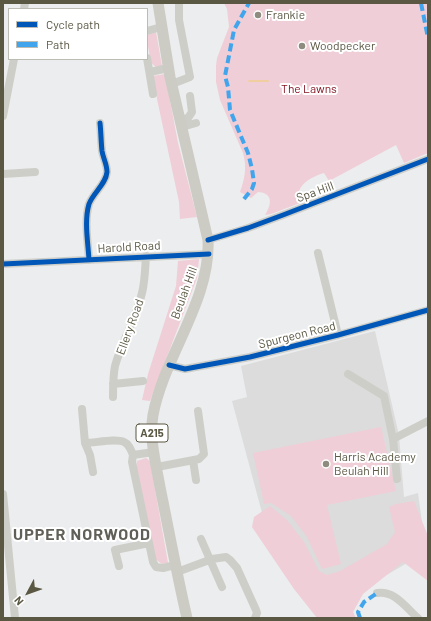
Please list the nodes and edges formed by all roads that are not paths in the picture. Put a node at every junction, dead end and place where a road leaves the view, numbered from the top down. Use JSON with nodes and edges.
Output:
{"nodes":[{"id":1,"x":158,"y":3,"type":"edge"},
{"id":2,"x":179,"y":3,"type":"edge"},
{"id":3,"x":161,"y":27,"type":"junction"},
{"id":4,"x":148,"y":31,"type":"edge"},
{"id":5,"x":14,"y":60,"type":"edge"},
{"id":6,"x":147,"y":60,"type":"edge"},
{"id":7,"x":168,"y":68,"type":"junction"},
{"id":8,"x":150,"y":72,"type":"junction"},
{"id":9,"x":6,"y":80,"type":"edge"},
{"id":10,"x":172,"y":84,"type":"junction"},
{"id":11,"x":153,"y":94,"type":"dead end"},
{"id":12,"x":190,"y":96,"type":"dead end"},
{"id":13,"x":3,"y":116,"type":"edge"},
{"id":14,"x":100,"y":123,"type":"dead end"},
{"id":15,"x":181,"y":123,"type":"junction"},
{"id":16,"x":196,"y":123,"type":"dead end"},
{"id":17,"x":428,"y":159,"type":"edge"},
{"id":18,"x":35,"y":172,"type":"dead end"},
{"id":19,"x":3,"y":174,"type":"edge"},
{"id":20,"x":208,"y":240,"type":"junction"},
{"id":21,"x":318,"y":253,"type":"dead end"},
{"id":22,"x":209,"y":254,"type":"junction"},
{"id":23,"x":146,"y":256,"type":"junction"},
{"id":24,"x":89,"y":260,"type":"junction"},
{"id":25,"x":3,"y":264,"type":"edge"},
{"id":26,"x":428,"y":310,"type":"edge"},
{"id":27,"x":338,"y":335,"type":"junction"},
{"id":28,"x":169,"y":365,"type":"junction"},
{"id":29,"x":348,"y":374,"type":"dead end"},
{"id":30,"x":144,"y":381,"type":"dead end"},
{"id":31,"x":113,"y":384,"type":"junction"},
{"id":32,"x":113,"y":397,"type":"dead end"},
{"id":33,"x":82,"y":409,"type":"dead end"},
{"id":34,"x":198,"y":411,"type":"dead end"},
{"id":35,"x":428,"y":421,"type":"edge"},
{"id":36,"x":396,"y":437,"type":"junction"},
{"id":37,"x":85,"y":444,"type":"junction"},
{"id":38,"x":154,"y":452,"type":"junction"},
{"id":39,"x":133,"y":455,"type":"junction"},
{"id":40,"x":194,"y":460,"type":"junction"},
{"id":41,"x":157,"y":466,"type":"junction"},
{"id":42,"x":93,"y":472,"type":"dead end"},
{"id":43,"x":397,"y":479,"type":"dead end"},
{"id":44,"x":196,"y":480,"type":"dead end"},
{"id":45,"x":3,"y":494,"type":"edge"},
{"id":46,"x":201,"y":539,"type":"dead end"},
{"id":47,"x":149,"y":543,"type":"junction"},
{"id":48,"x":210,"y":560,"type":"junction"},
{"id":49,"x":119,"y":566,"type":"dead end"},
{"id":50,"x":176,"y":569,"type":"junction"},
{"id":51,"x":222,"y":587,"type":"dead end"},
{"id":52,"x":377,"y":592,"type":"dead end"},
{"id":53,"x":258,"y":616,"type":"edge"},
{"id":54,"x":15,"y":618,"type":"edge"},
{"id":55,"x":188,"y":618,"type":"edge"},
{"id":56,"x":418,"y":618,"type":"edge"}],
"edges":[{"from":1,"to":3,"type":"main road","name":"Beulah Hill","number":"A215"},
{"from":2,"to":10,"type":"street"},
{"from":3,"to":4,"type":"street"},
{"from":3,"to":7,"type":"main road","name":"Beulah Hill","number":"A215"},
{"from":5,"to":9,"type":"street"},
{"from":6,"to":8,"type":"street"},
{"from":7,"to":8,"type":"street"},
{"from":7,"to":10,"type":"main road","name":"Beulah Hill","number":"A215"},
{"from":8,"to":11,"type":"street"},
{"from":9,"to":13,"type":"street"},
{"from":10,"to":15,"type":"main road","name":"Beulah Hill","number":"A215"},
{"from":12,"to":15,"type":"street"},
{"from":14,"to":24,"type":"street"},
{"from":15,"to":16,"type":"street"},
{"from":15,"to":20,"type":"main road","name":"Beulah Hill","number":"A215"},
{"from":17,"to":20,"type":"street","name":"Spa Hill"},
{"from":18,"to":19,"type":"street"},
{"from":20,"to":22,"type":"main road","name":"Beulah Hill","number":"A215"},
{"from":21,"to":27,"type":"street"},
{"from":22,"to":23,"type":"street","name":"Harold Road"},
{"from":22,"to":28,"type":"main road","name":"Beulah Hill","number":"A215"},
{"from":23,"to":24,"type":"street","name":"Harold Road"},
{"from":23,"to":31,"type":"street","name":"Ellery Road"},
{"from":24,"to":25,"type":"street","name":"Harold Road"},
{"from":26,"to":27,"type":"street","name":"Spurgeon Road"},
{"from":27,"to":28,"type":"street","name":"Spurgeon Road"},
{"from":28,"to":38,"type":"main road","name":"Beulah Hill","number":"A215"},
{"from":29,"to":36,"type":"street"},
{"from":30,"to":31,"type":"street"},
{"from":31,"to":32,"type":"street","name":"Ellery Road"},
{"from":33,"to":37,"type":"street"},
{"from":34,"to":40,"type":"street"},
{"from":35,"to":36,"type":"street"},
{"from":36,"to":43,"type":"street"},
{"from":37,"to":39,"type":"street"},
{"from":37,"to":42,"type":"street"},
{"from":38,"to":39,"type":"street"},
{"from":38,"to":41,"type":"main road","name":"Beulah Hill","number":"A215"},
{"from":39,"to":47,"type":"street"},
{"from":40,"to":41,"type":"street"},
{"from":40,"to":44,"type":"street"},
{"from":41,"to":50,"type":"main road","name":"Beulah Hill","number":"A215"},
{"from":45,"to":54,"type":"street"},
{"from":46,"to":48,"type":"street"},
{"from":47,"to":49,"type":"street"},
{"from":47,"to":50,"type":"street"},
{"from":48,"to":50,"type":"street"},
{"from":48,"to":51,"type":"street"},
{"from":48,"to":53,"type":"street"},
{"from":50,"to":55,"type":"main road","name":"Beulah Hill","number":"A215"},
{"from":52,"to":56,"type":"street"}]}
